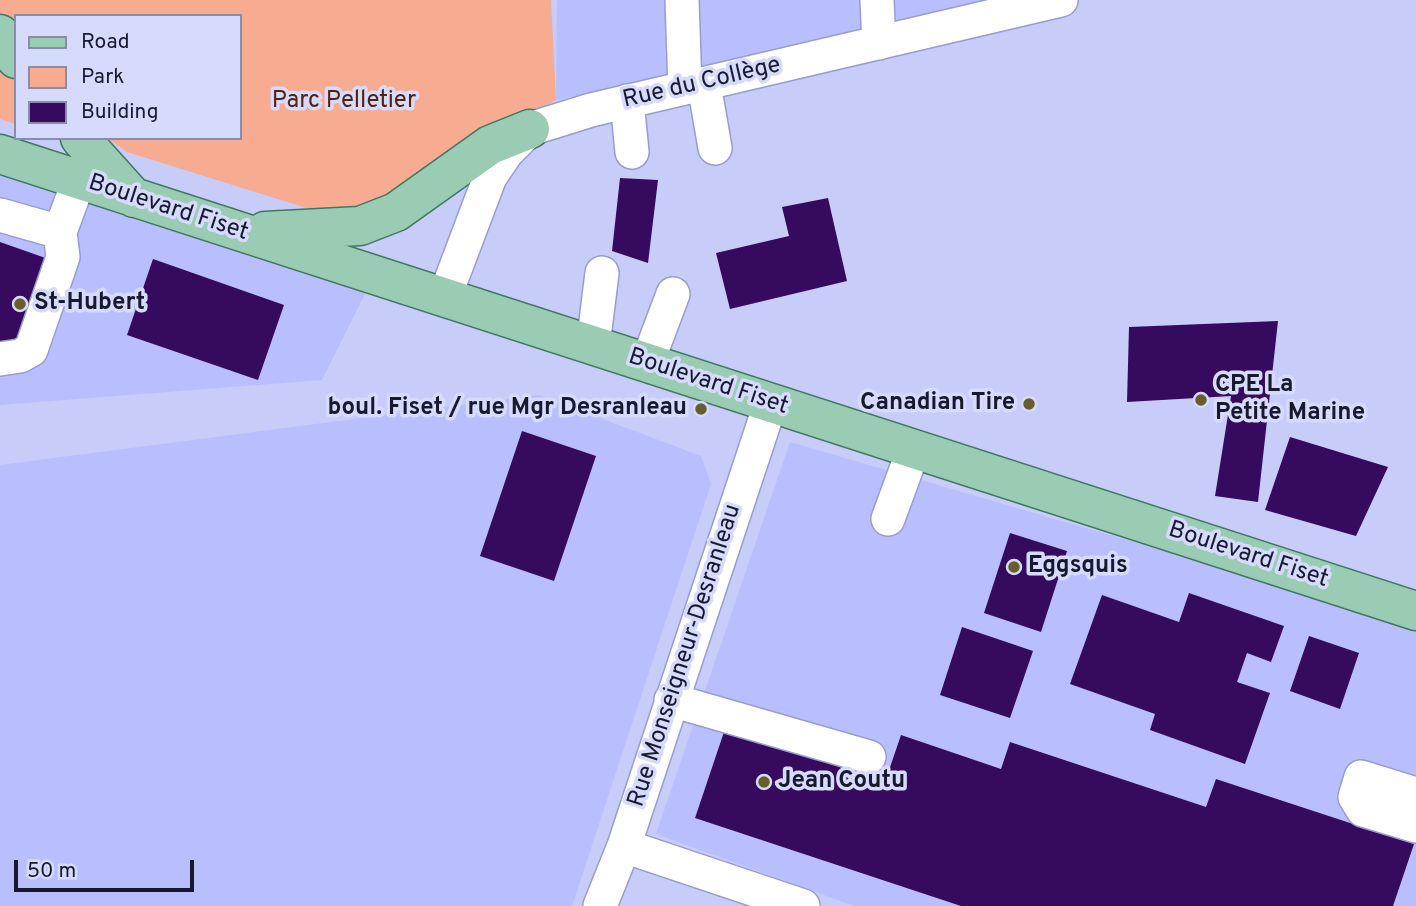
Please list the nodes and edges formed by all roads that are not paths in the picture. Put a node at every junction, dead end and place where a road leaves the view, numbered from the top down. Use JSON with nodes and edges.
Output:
{"nodes":[{"id":1,"x":682,"y":0,"type":"edge"},
{"id":2,"x":877,"y":0,"type":"edge"},
{"id":3,"x":1061,"y":0,"type":"edge"},
{"id":4,"x":0,"y":34,"type":"edge"},
{"id":5,"x":879,"y":43,"type":"junction"},
{"id":6,"x":14,"y":57,"type":"edge"},
{"id":7,"x":694,"y":86,"type":"junction"},
{"id":8,"x":627,"y":101,"type":"junction"},
{"id":9,"x":530,"y":129,"type":"junction"},
{"id":10,"x":82,"y":140,"type":"edge"},
{"id":11,"x":715,"y":148,"type":"dead end"},
{"id":12,"x":632,"y":152,"type":"dead end"},
{"id":13,"x":0,"y":154,"type":"edge"},
{"id":14,"x":79,"y":180,"type":"junction"},
{"id":15,"x":135,"y":199,"type":"junction"},
{"id":16,"x":0,"y":215,"type":"edge"},
{"id":17,"x":60,"y":232,"type":"junction"},
{"id":18,"x":243,"y":233,"type":"junction"},
{"id":19,"x":602,"y":273,"type":"dead end"},
{"id":20,"x":673,"y":294,"type":"dead end"},
{"id":21,"x":445,"y":296,"type":"junction"},
{"id":22,"x":593,"y":345,"type":"junction"},
{"id":23,"x":0,"y":359,"type":"edge"},
{"id":24,"x":647,"y":363,"type":"junction"},
{"id":25,"x":770,"y":405,"type":"junction"},
{"id":26,"x":914,"y":448,"type":"junction"},
{"id":27,"x":888,"y":519,"type":"dead end"},
{"id":28,"x":1416,"y":611,"type":"edge"},
{"id":29,"x":671,"y":699,"type":"junction"},
{"id":30,"x":869,"y":757,"type":"dead end"},
{"id":31,"x":1416,"y":794,"type":"edge"},
{"id":32,"x":1416,"y":827,"type":"edge"},
{"id":33,"x":624,"y":846,"type":"junction"},
{"id":34,"x":600,"y":906,"type":"edge"},
{"id":35,"x":803,"y":906,"type":"edge"}],
"edges":[{"from":1,"to":7,"type":"street"},
{"from":2,"to":5,"type":"street"},
{"from":3,"to":5,"type":"street","name":"Rue du Collège"},
{"from":4,"to":6,"type":"main road"},
{"from":5,"to":7,"type":"street","name":"Rue du Collège"},
{"from":7,"to":8,"type":"street","name":"Rue du Collège"},
{"from":7,"to":11,"type":"street"},
{"from":8,"to":9,"type":"street","name":"Rue du Collège"},
{"from":8,"to":12,"type":"street"},
{"from":9,"to":18,"type":"main road"},
{"from":9,"to":21,"type":"street","name":"Rue du Collège"},
{"from":10,"to":15,"type":"main road"},
{"from":13,"to":14,"type":"main road","name":"Boulevard Fiset"},
{"from":14,"to":15,"type":"main road","name":"Boulevard Fiset"},
{"from":14,"to":17,"type":"street"},
{"from":15,"to":18,"type":"main road","name":"Boulevard Fiset"},
{"from":16,"to":17,"type":"street"},
{"from":17,"to":23,"type":"street"},
{"from":18,"to":21,"type":"main road","name":"Boulevard Fiset"},
{"from":19,"to":22,"type":"street"},
{"from":20,"to":24,"type":"street"},
{"from":21,"to":22,"type":"main road","name":"Boulevard Fiset"},
{"from":22,"to":24,"type":"main road","name":"Boulevard Fiset"},
{"from":24,"to":25,"type":"main road","name":"Boulevard Fiset"},
{"from":25,"to":26,"type":"main road","name":"Boulevard Fiset"},
{"from":25,"to":29,"type":"street","name":"Rue Monseigneur-Desranleau"},
{"from":26,"to":27,"type":"street"},
{"from":26,"to":28,"type":"main road","name":"Boulevard Fiset"},
{"from":29,"to":30,"type":"street"},
{"from":29,"to":33,"type":"street","name":"Rue Monseigneur-Desranleau"},
{"from":31,"to":32,"type":"street"},
{"from":33,"to":34,"type":"street","name":"Rue Monseigneur-Desranleau"},
{"from":33,"to":35,"type":"street"}]}
